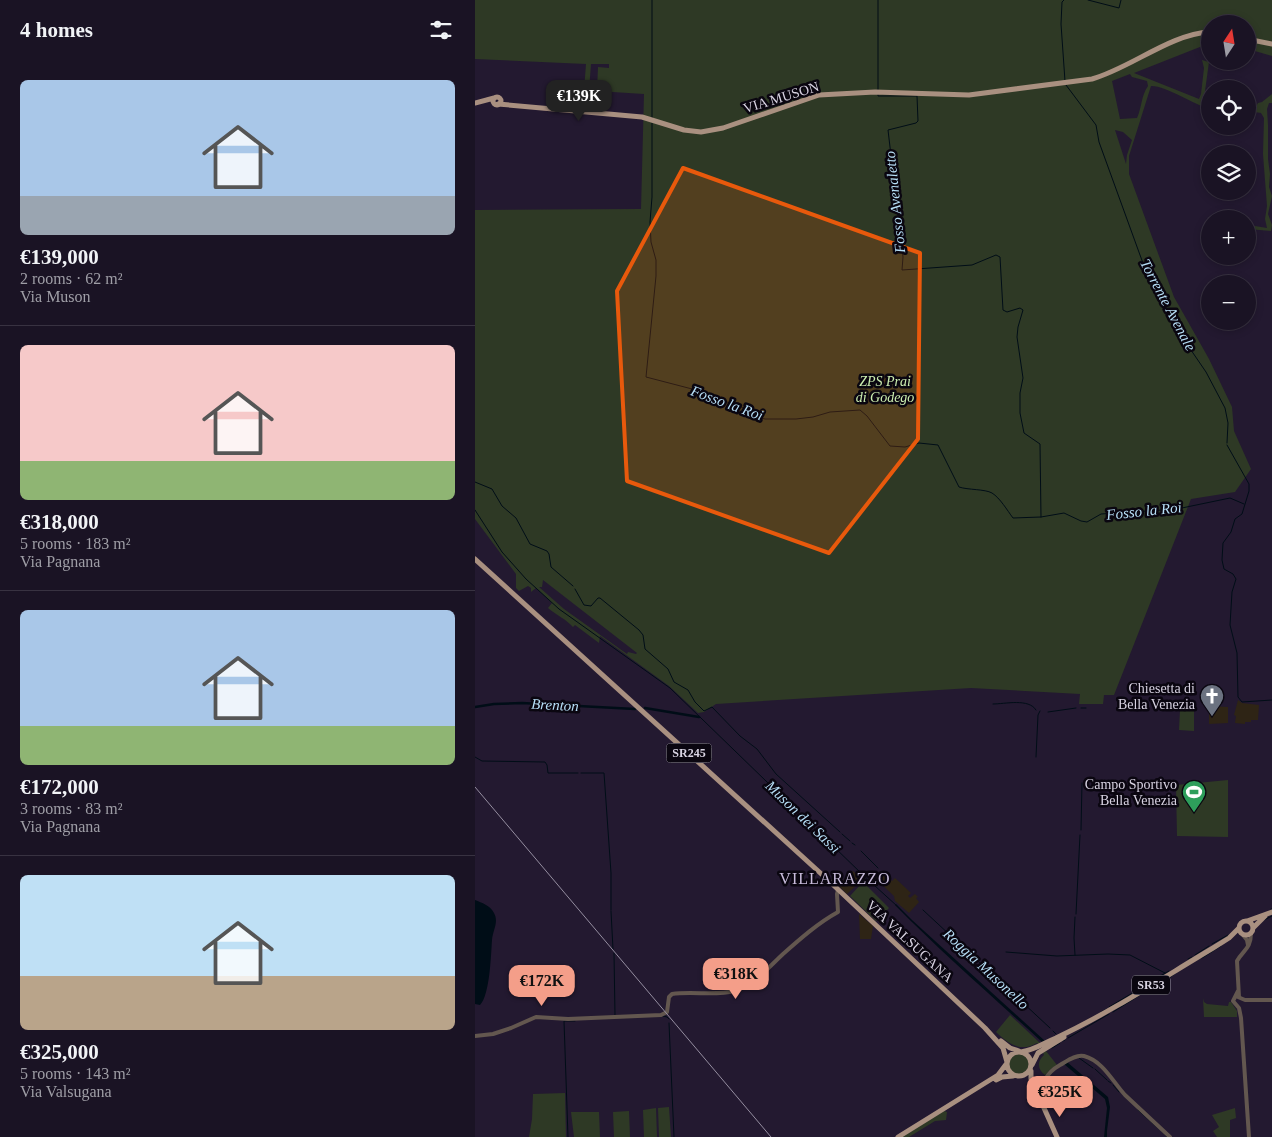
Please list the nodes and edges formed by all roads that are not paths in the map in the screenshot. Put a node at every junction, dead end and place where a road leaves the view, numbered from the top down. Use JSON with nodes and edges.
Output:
{"nodes":[{"id":1,"x":1201,"y":34,"type":"edge"},
{"id":2,"x":1256,"y":41,"type":"edge"},
{"id":3,"x":1272,"y":44,"type":"edge"},
{"id":4,"x":475,"y":103,"type":"edge"},
{"id":5,"x":475,"y":559,"type":"edge"},
{"id":6,"x":839,"y":890,"type":"junction"},
{"id":7,"x":1270,"y":913,"type":"edge"},
{"id":8,"x":1247,"y":922,"type":"junction"},
{"id":9,"x":1252,"y":931,"type":"junction"},
{"id":10,"x":1241,"y":932,"type":"junction"},
{"id":11,"x":1248,"y":945,"type":"junction"},
{"id":12,"x":1238,"y":1000,"type":"junction"},
{"id":13,"x":1272,"y":1000,"type":"edge"},
{"id":14,"x":985,"y":1028,"type":"junction"},
{"id":15,"x":475,"y":1036,"type":"edge"},
{"id":16,"x":1043,"y":1047,"type":"junction"},
{"id":17,"x":1020,"y":1052,"type":"junction"},
{"id":18,"x":1007,"y":1062,"type":"junction"},
{"id":19,"x":1031,"y":1068,"type":"junction"},
{"id":20,"x":1016,"y":1076,"type":"junction"},
{"id":21,"x":1045,"y":1079,"type":"junction"},
{"id":22,"x":1031,"y":1083,"type":"junction"},
{"id":23,"x":1039,"y":1088,"type":"junction"},
{"id":24,"x":975,"y":1091,"type":"junction"},
{"id":25,"x":1045,"y":1108,"type":"junction"},
{"id":26,"x":898,"y":1137,"type":"edge"},
{"id":27,"x":1057,"y":1137,"type":"edge"},
{"id":28,"x":1170,"y":1137,"type":"edge"},
{"id":29,"x":1249,"y":1137,"type":"edge"}],
"edges":[{"from":1,"to":4,"type":"main road","name":"VIA MUSON"},
{"from":2,"to":3,"type":"main road"},
{"from":5,"to":6,"type":"main road","name":"VIA VALSUGANA","number":"SR245"},
{"from":6,"to":14,"type":"main road","name":"VIA VALSUGANA","number":"SR245"},
{"from":6,"to":15,"type":"street"},
{"from":7,"to":8,"type":"main road","number":"SR53"},
{"from":7,"to":9,"type":"main road","number":"SR53"},
{"from":8,"to":9,"type":"main road"},
{"from":8,"to":10,"type":"main road","number":"SR53"},
{"from":9,"to":10,"type":"main road","number":"SR53"},
{"from":9,"to":11,"type":"street"},
{"from":10,"to":11,"type":"street"},
{"from":10,"to":16,"type":"main road","number":"SR53"},
{"from":11,"to":12,"type":"street"},
{"from":12,"to":13,"type":"street"},
{"from":12,"to":29,"type":"street"},
{"from":14,"to":17,"type":"main road","name":"VIA VALSUGANA","number":"SR245"},
{"from":14,"to":18,"type":"main road","name":"VIA VALSUGANA","number":"SR245"},
{"from":16,"to":17,"type":"main road","number":"SR53"},
{"from":16,"to":19,"type":"main road","number":"SR53"},
{"from":17,"to":18,"type":"main road","number":"SR53"},
{"from":17,"to":19,"type":"main road"},
{"from":18,"to":20,"type":"main road"},
{"from":18,"to":24,"type":"main road","number":"SR53"},
{"from":19,"to":20,"type":"main road","number":"SR53"},
{"from":19,"to":22,"type":"main road"},
{"from":20,"to":22,"type":"main road"},
{"from":20,"to":24,"type":"main road","number":"SR53"},
{"from":21,"to":22,"type":"street"},
{"from":21,"to":23,"type":"street"},
{"from":21,"to":28,"type":"street"},
{"from":22,"to":23,"type":"main road"},
{"from":22,"to":25,"type":"main road"},
{"from":23,"to":25,"type":"main road"},
{"from":24,"to":26,"type":"main road","number":"SR53"},
{"from":25,"to":27,"type":"main road"}]}
